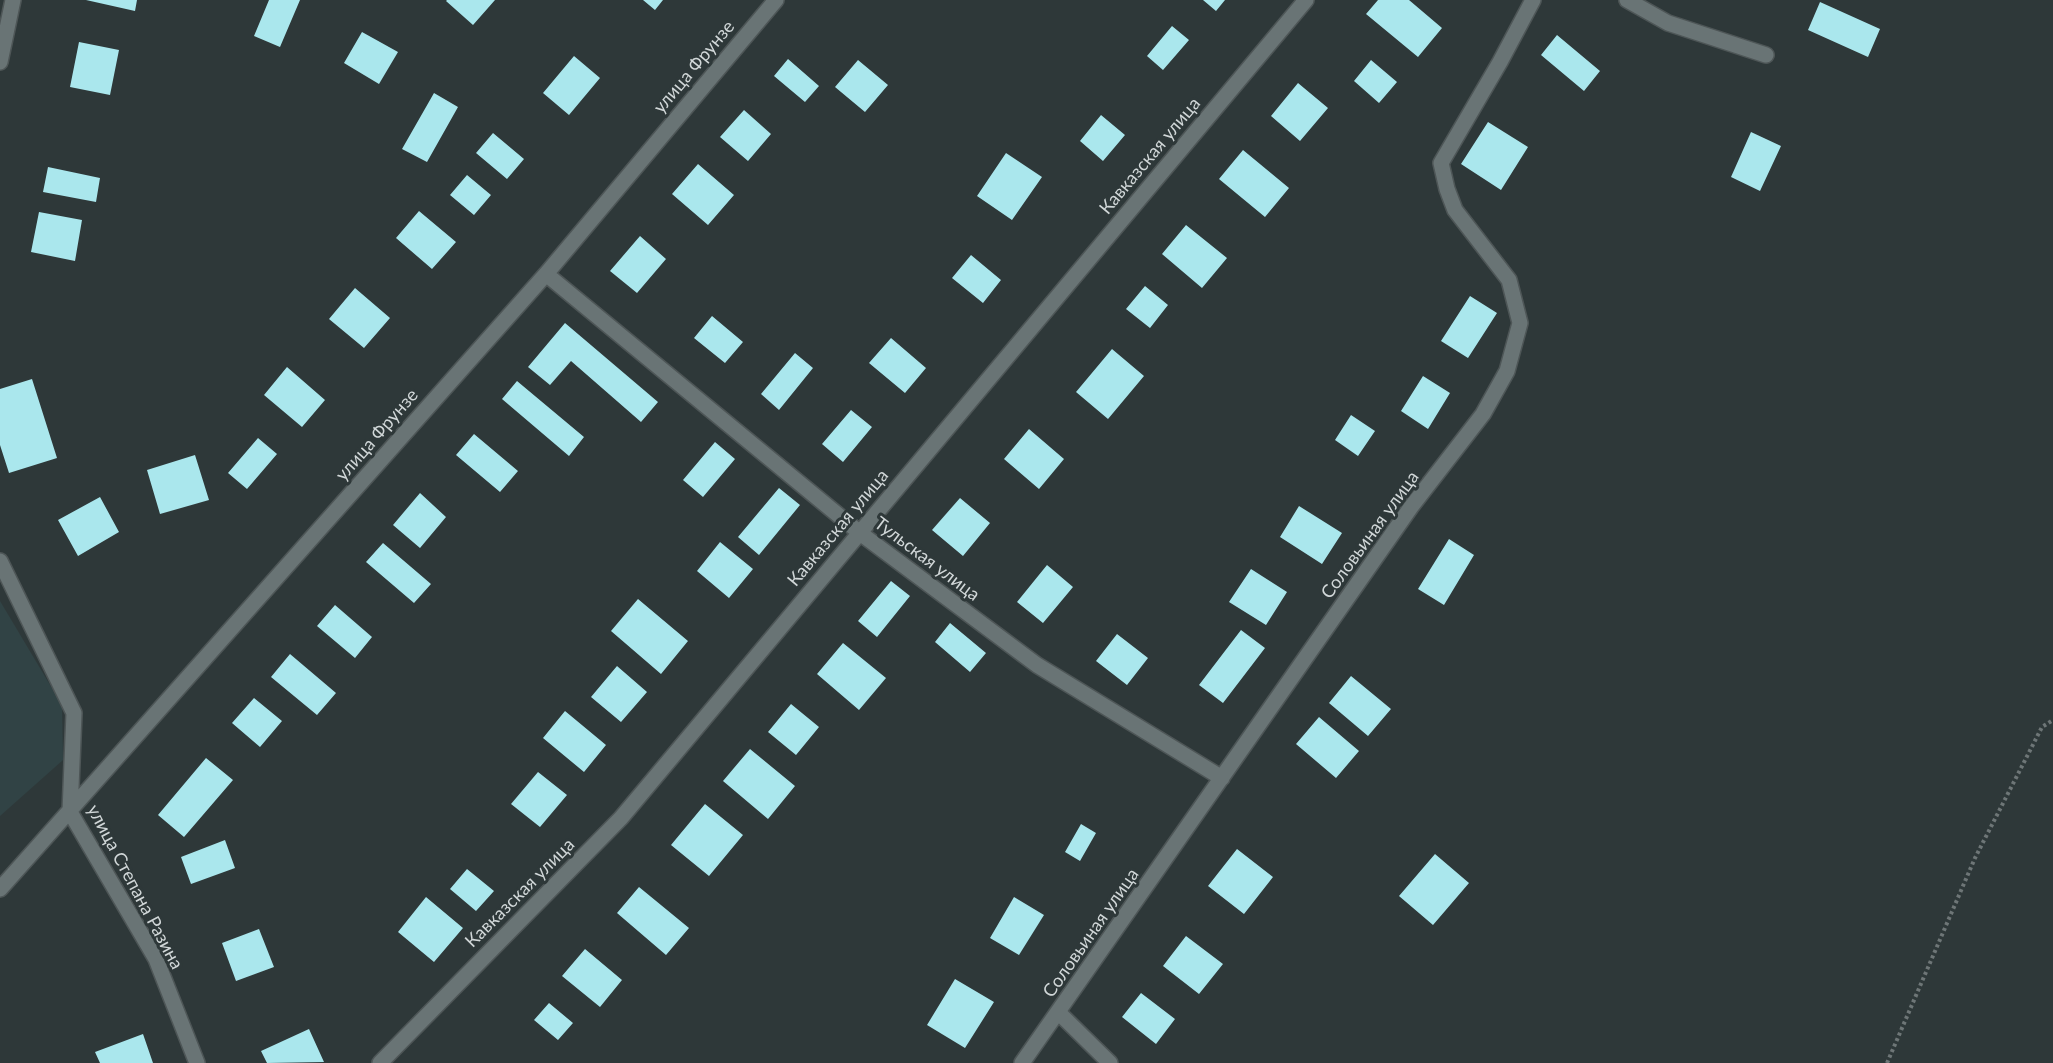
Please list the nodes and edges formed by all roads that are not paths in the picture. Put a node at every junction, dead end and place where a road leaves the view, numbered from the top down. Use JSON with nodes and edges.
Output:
{"nodes":[{"id":1,"x":13,"y":0,"type":"edge"},
{"id":2,"x":776,"y":0,"type":"edge"},
{"id":3,"x":1306,"y":0,"type":"edge"},
{"id":4,"x":1533,"y":0,"type":"edge"},
{"id":5,"x":1626,"y":0,"type":"edge"},
{"id":6,"x":1766,"y":55,"type":"dead end"},
{"id":7,"x":0,"y":62,"type":"edge"},
{"id":8,"x":546,"y":274,"type":"junction"},
{"id":9,"x":860,"y":533,"type":"junction"},
{"id":10,"x":0,"y":561,"type":"edge"},
{"id":11,"x":1222,"y":778,"type":"junction"},
{"id":12,"x":70,"y":812,"type":"junction"},
{"id":13,"x":0,"y":889,"type":"edge"},
{"id":14,"x":1059,"y":1013,"type":"junction"},
{"id":15,"x":197,"y":1063,"type":"edge"},
{"id":16,"x":380,"y":1063,"type":"edge"},
{"id":17,"x":1022,"y":1063,"type":"edge"},
{"id":18,"x":1110,"y":1063,"type":"edge"}],
"edges":[{"from":1,"to":7,"type":"street"},
{"from":2,"to":8,"type":"street","name":"улица Фрунзе"},
{"from":3,"to":9,"type":"street","name":"Кавказская улица"},
{"from":4,"to":11,"type":"street","name":"Соловьиная улица"},
{"from":5,"to":6,"type":"street"},
{"from":8,"to":9,"type":"street","name":"Тульская улица"},
{"from":8,"to":12,"type":"street","name":"улица Фрунзе"},
{"from":9,"to":11,"type":"street","name":"Тульская улица"},
{"from":9,"to":16,"type":"street","name":"Кавказская улица"},
{"from":10,"to":12,"type":"street","name":"улица Степана Разина"},
{"from":11,"to":14,"type":"street","name":"Соловьиная улица"},
{"from":12,"to":13,"type":"street","name":"улица Фрунзе"},
{"from":12,"to":15,"type":"street","name":"улица Степана Разина"},
{"from":14,"to":17,"type":"street","name":"Соловьиная улица"},
{"from":14,"to":18,"type":"street"}]}
